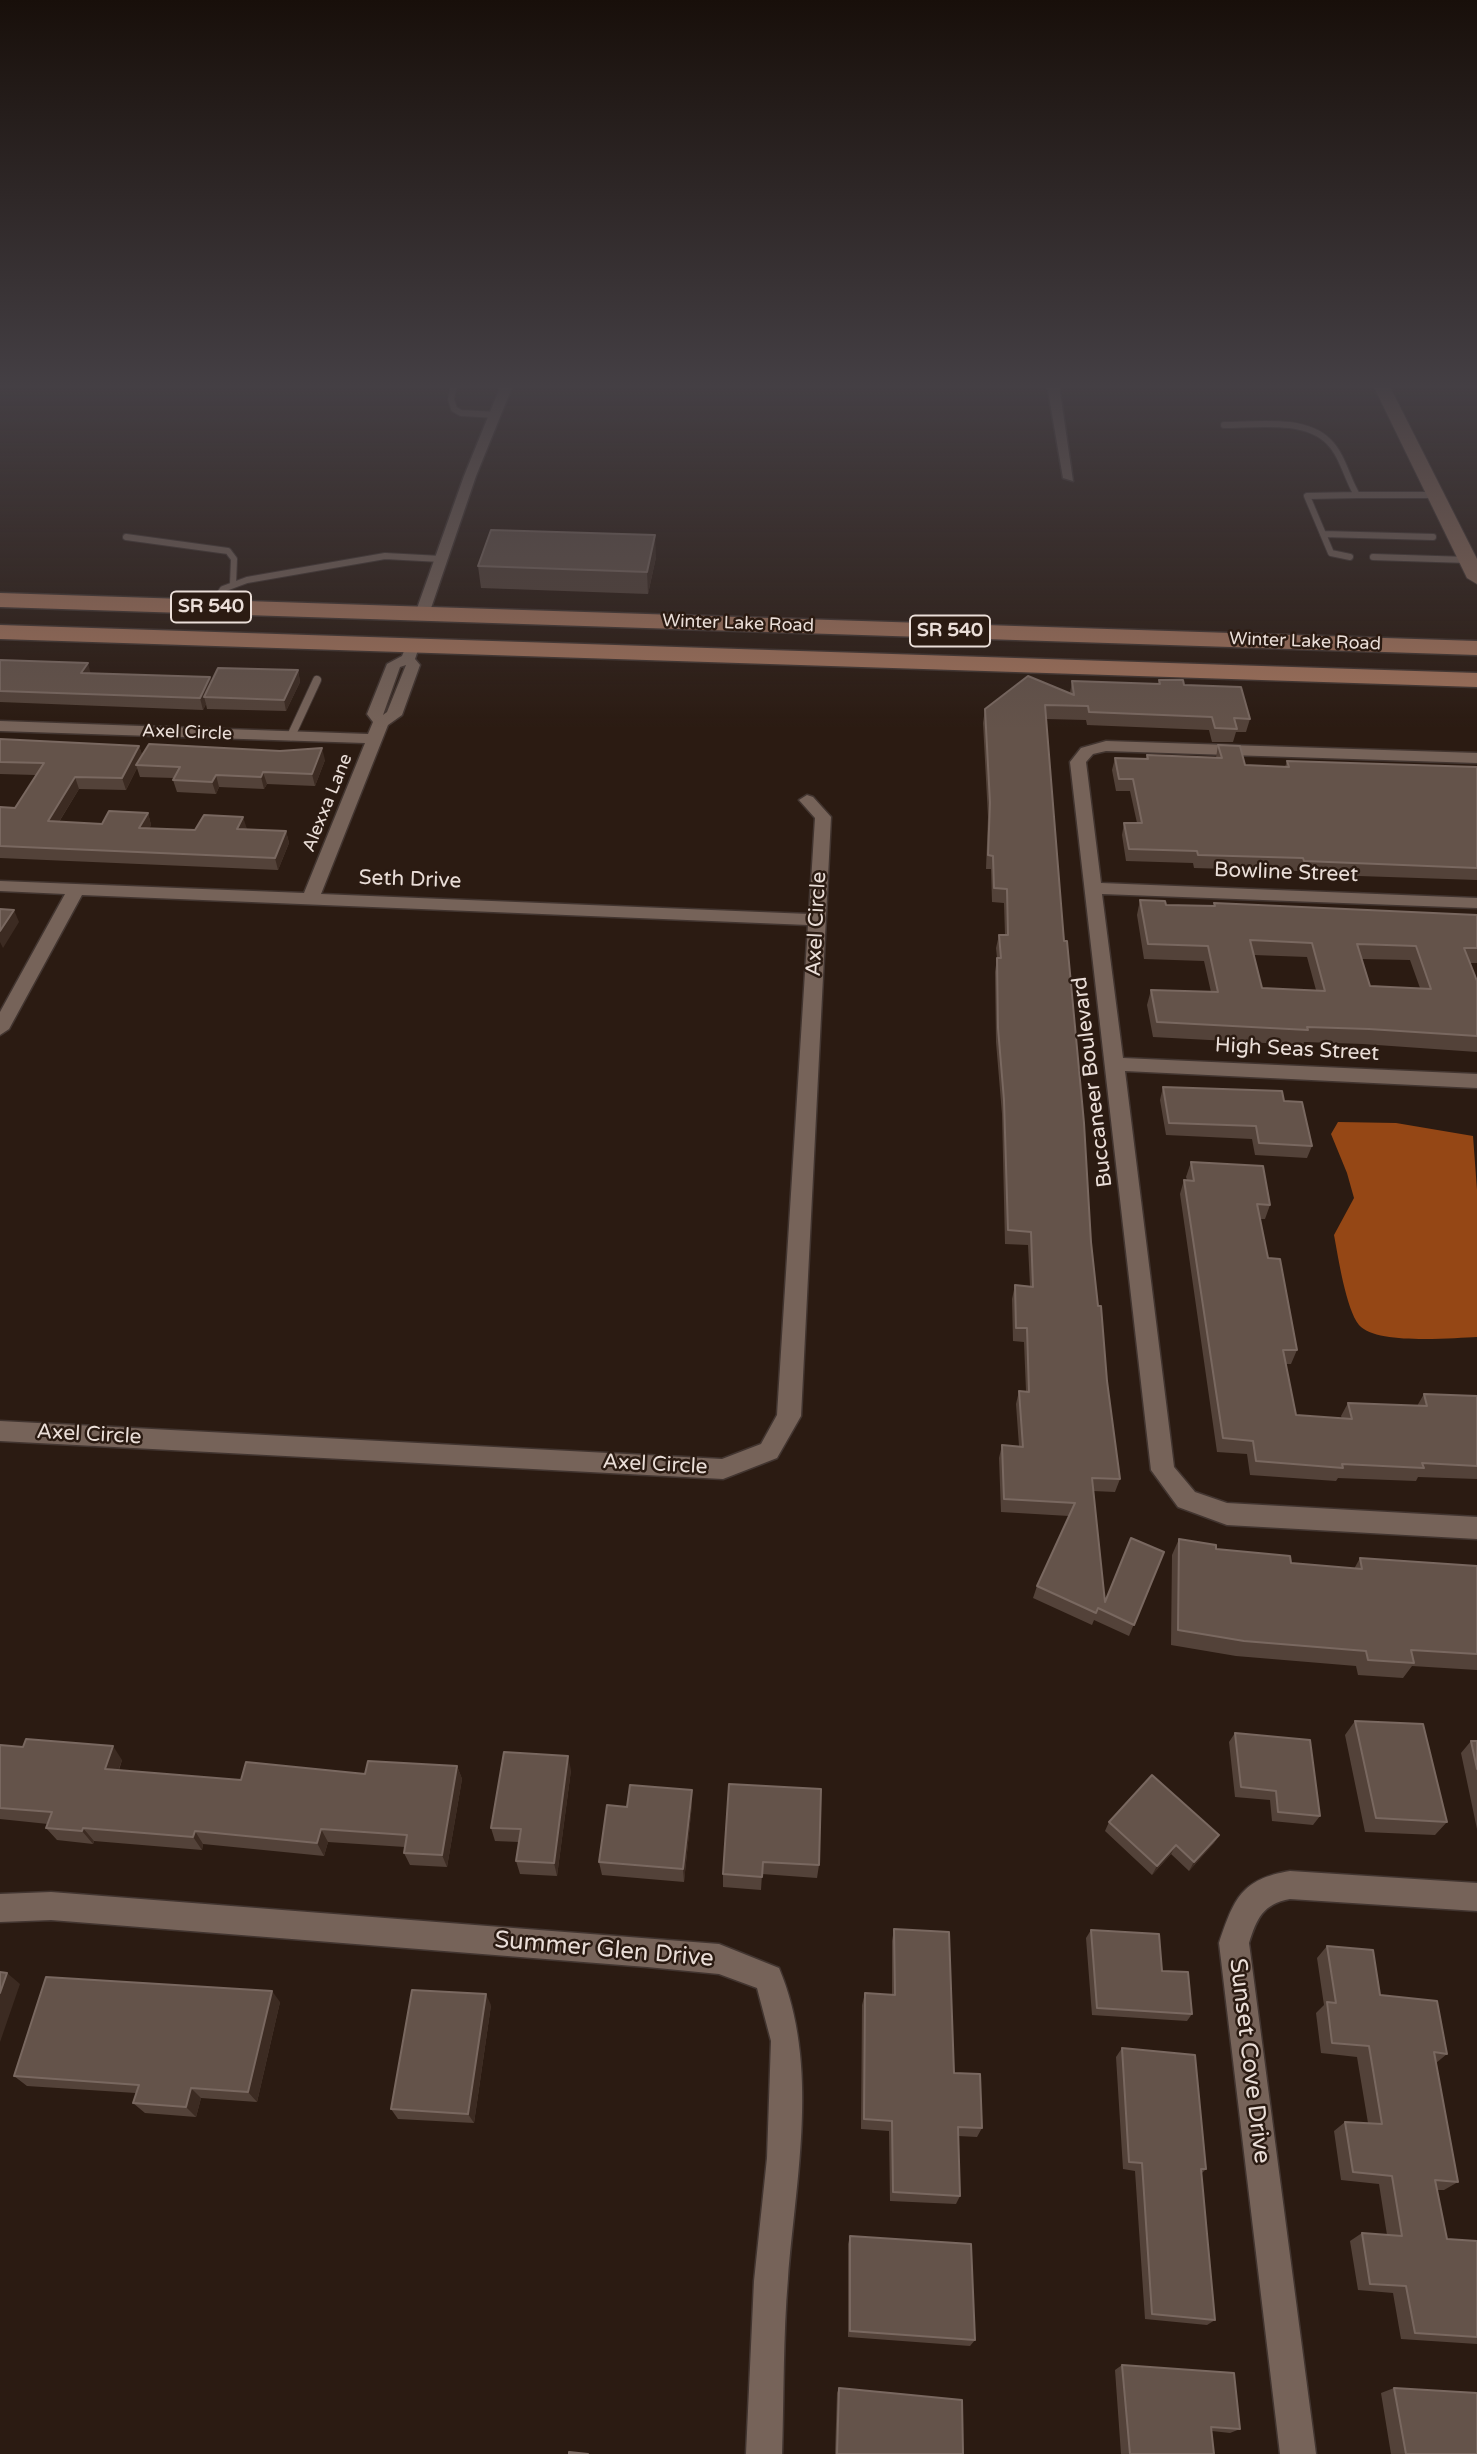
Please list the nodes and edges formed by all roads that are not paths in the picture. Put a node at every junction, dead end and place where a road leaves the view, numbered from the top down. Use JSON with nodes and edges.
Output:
{"nodes":[{"id":1,"x":462,"y":500,"type":"edge"},
{"id":2,"x":1308,"y":500,"type":"edge"},
{"id":3,"x":1438,"y":500,"type":"edge"},
{"id":4,"x":1323,"y":534,"type":"junction"},
{"id":5,"x":126,"y":537,"type":"dead end"},
{"id":6,"x":1433,"y":537,"type":"dead end"},
{"id":7,"x":1350,"y":556,"type":"dead end"},
{"id":8,"x":1373,"y":557,"type":"dead end"},
{"id":9,"x":441,"y":559,"type":"junction"},
{"id":10,"x":1468,"y":560,"type":"junction"},
{"id":11,"x":1477,"y":578,"type":"edge"},
{"id":12,"x":233,"y":584,"type":"junction"},
{"id":13,"x":0,"y":600,"type":"edge"},
{"id":14,"x":211,"y":607,"type":"junction"},
{"id":15,"x":422,"y":614,"type":"junction"},
{"id":16,"x":762,"y":625,"type":"junction"},
{"id":17,"x":0,"y":632,"type":"edge"},
{"id":18,"x":150,"y":637,"type":"junction"},
{"id":19,"x":1477,"y":648,"type":"edge"},
{"id":20,"x":410,"y":652,"type":"junction"},
{"id":21,"x":317,"y":680,"type":"dead end"},
{"id":22,"x":1477,"y":680,"type":"edge"},
{"id":23,"x":0,"y":726,"type":"edge"},
{"id":24,"x":291,"y":736,"type":"junction"},
{"id":25,"x":374,"y":739,"type":"junction"},
{"id":26,"x":1477,"y":758,"type":"edge"},
{"id":27,"x":807,"y":800,"type":"dead end"},
{"id":28,"x":0,"y":886,"type":"edge"},
{"id":29,"x":1093,"y":888,"type":"junction"},
{"id":30,"x":76,"y":889,"type":"junction"},
{"id":31,"x":310,"y":899,"type":"junction"},
{"id":32,"x":1477,"y":903,"type":"edge"},
{"id":33,"x":817,"y":920,"type":"junction"},
{"id":34,"x":0,"y":1029,"type":"edge"},
{"id":35,"x":1114,"y":1064,"type":"junction"},
{"id":36,"x":1477,"y":1081,"type":"edge"},
{"id":37,"x":0,"y":1431,"type":"edge"},
{"id":38,"x":1477,"y":1528,"type":"edge"},
{"id":39,"x":1477,"y":1897,"type":"edge"},
{"id":40,"x":0,"y":1908,"type":"edge"},
{"id":41,"x":764,"y":2454,"type":"edge"},
{"id":42,"x":1298,"y":2454,"type":"edge"}],
"edges":[{"from":1,"to":9,"type":"street"},
{"from":2,"to":4,"type":"lane"},
{"from":3,"to":10,"type":"street"},
{"from":4,"to":6,"type":"lane"},
{"from":4,"to":7,"type":"lane"},
{"from":5,"to":12,"type":"lane"},
{"from":8,"to":10,"type":"lane"},
{"from":9,"to":12,"type":"lane"},
{"from":9,"to":15,"type":"street"},
{"from":10,"to":11,"type":"street"},
{"from":12,"to":14,"type":"lane"},
{"from":13,"to":14,"type":"main road","name":"Winter Lake Road","number":"SR 540"},
{"from":14,"to":15,"type":"main road","name":"Winter Lake Road","number":"SR 540"},
{"from":15,"to":16,"type":"main road","name":"Winter Lake Road","number":"SR 540"},
{"from":15,"to":18,"type":"main road"},
{"from":16,"to":19,"type":"main road","name":"Winter Lake Road","number":"SR 540"},
{"from":16,"to":20,"type":"main road"},
{"from":17,"to":18,"type":"main road","name":"Winter Lake Road","number":"SR 540"},
{"from":18,"to":20,"type":"main road","name":"Winter Lake Road","number":"SR 540"},
{"from":20,"to":22,"type":"main road","name":"Winter Lake Road","number":"SR 540"},
{"from":20,"to":25,"type":"street","name":"Alexxa Lane"},
{"from":21,"to":24,"type":"lane"},
{"from":23,"to":24,"type":"street","name":"Axel Circle"},
{"from":24,"to":25,"type":"street","name":"Axel Circle"},
{"from":25,"to":31,"type":"street","name":"Alexxa Lane"},
{"from":26,"to":29,"type":"street","name":"Buccaneer Boulevard"},
{"from":27,"to":33,"type":"street","name":"Axel Circle"},
{"from":28,"to":30,"type":"street","name":"Seth Drive"},
{"from":29,"to":32,"type":"street","name":"Bowline Street"},
{"from":29,"to":35,"type":"street","name":"Buccaneer Boulevard"},
{"from":30,"to":31,"type":"street","name":"Seth Drive"},
{"from":30,"to":34,"type":"street"},
{"from":31,"to":33,"type":"street","name":"Seth Drive"},
{"from":33,"to":37,"type":"street","name":"Axel Circle"},
{"from":35,"to":36,"type":"street","name":"High Seas Street"},
{"from":35,"to":38,"type":"street","name":"Buccaneer Boulevard"},
{"from":39,"to":42,"type":"street","name":"Sunset Cove Drive"},
{"from":40,"to":41,"type":"street","name":"Summer Glen Drive"}]}
